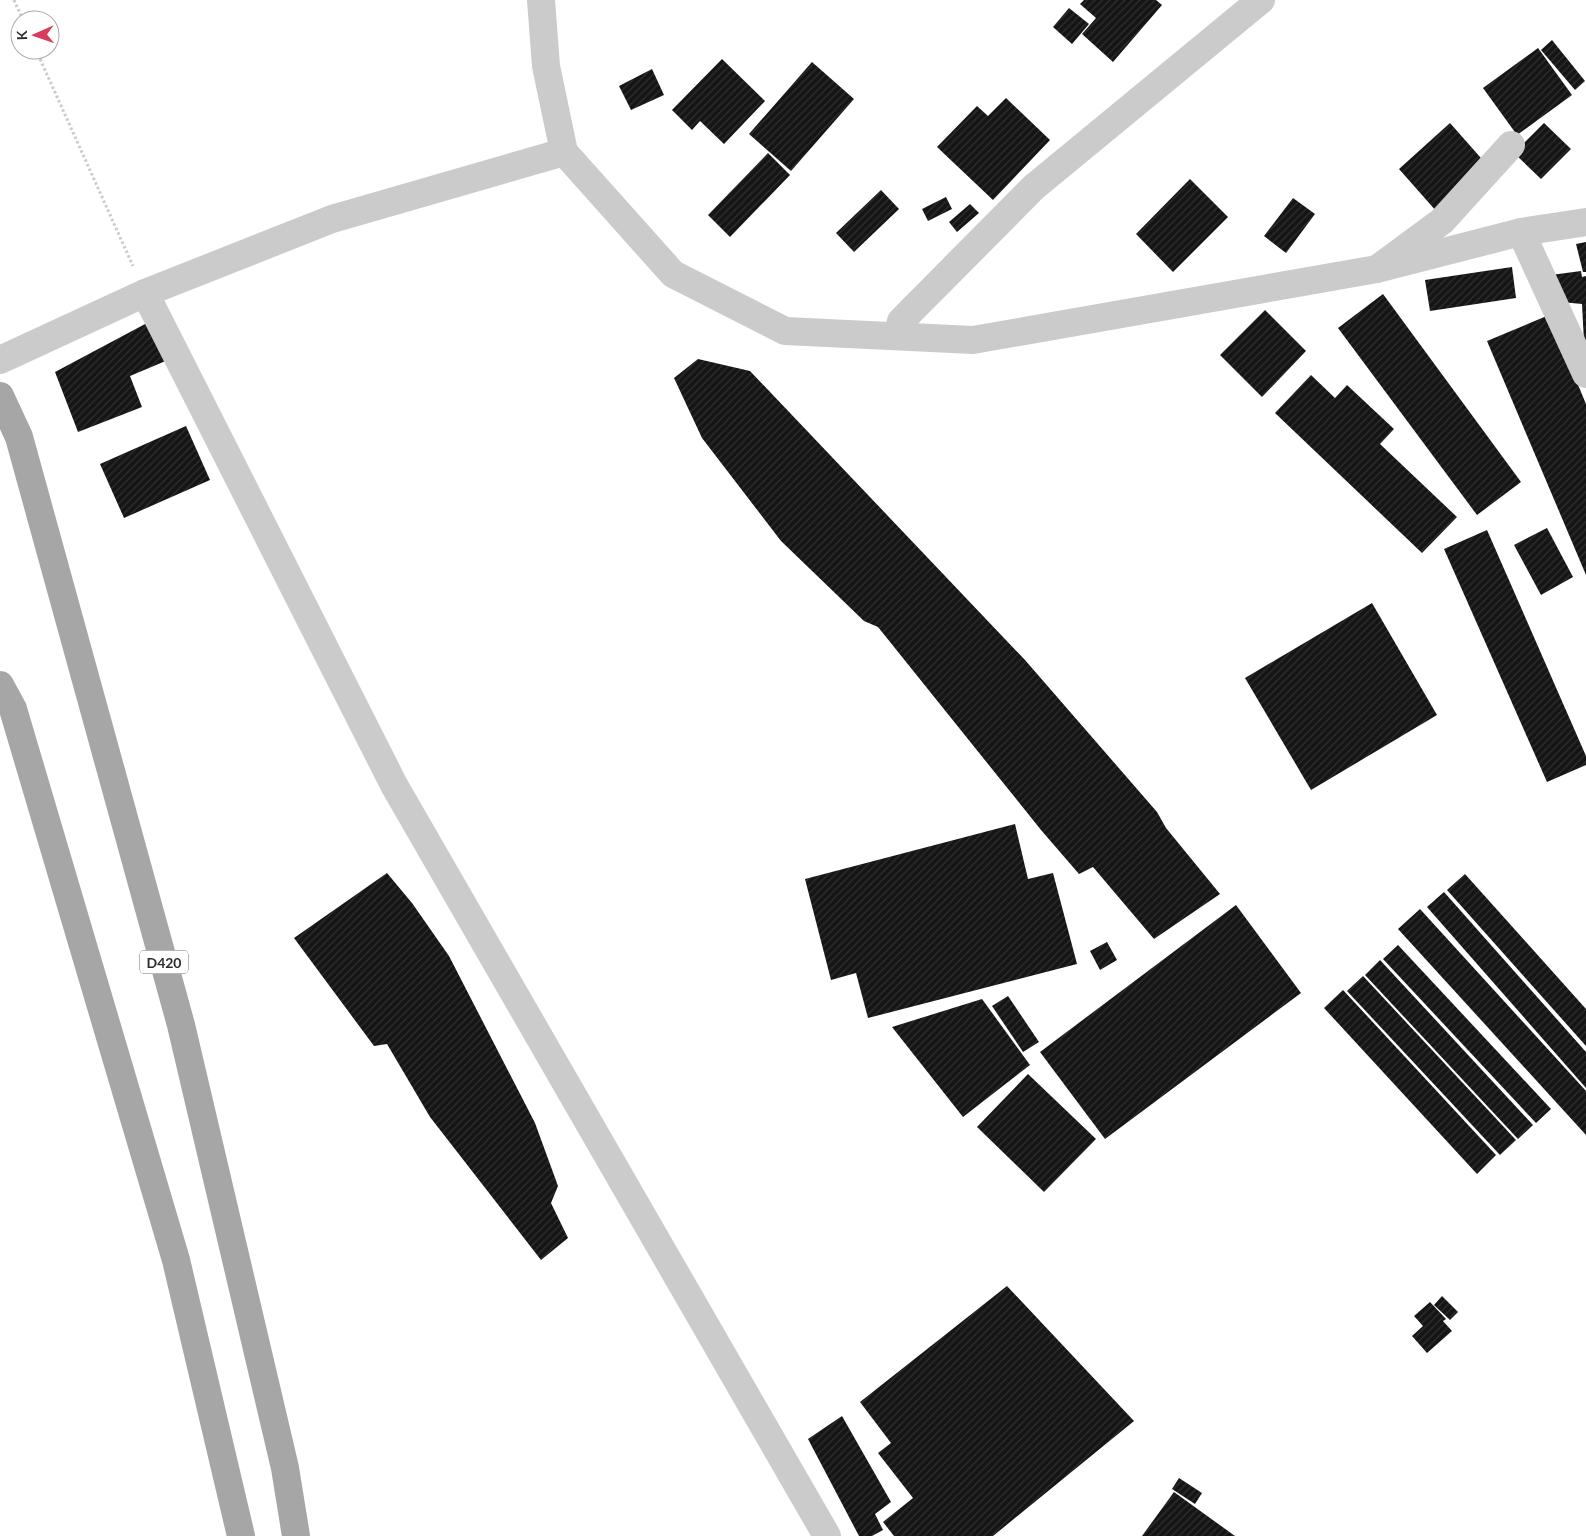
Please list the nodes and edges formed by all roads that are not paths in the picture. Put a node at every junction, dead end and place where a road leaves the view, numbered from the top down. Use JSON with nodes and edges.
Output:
{"nodes":[{"id":1,"x":540,"y":0,"type":"edge"},
{"id":2,"x":1261,"y":0,"type":"edge"},
{"id":3,"x":1511,"y":145,"type":"dead end"},
{"id":4,"x":564,"y":152,"type":"junction"},
{"id":5,"x":1586,"y":222,"type":"edge"},
{"id":6,"x":1521,"y":232,"type":"junction"},
{"id":7,"x":1377,"y":269,"type":"junction"},
{"id":8,"x":144,"y":293,"type":"junction"},
{"id":9,"x":897,"y":336,"type":"junction"},
{"id":10,"x":0,"y":360,"type":"edge"},
{"id":11,"x":1586,"y":374,"type":"edge"},
{"id":12,"x":0,"y":396,"type":"edge"},
{"id":13,"x":0,"y":685,"type":"edge"},
{"id":14,"x":242,"y":1536,"type":"edge"},
{"id":15,"x":296,"y":1536,"type":"edge"},
{"id":16,"x":827,"y":1536,"type":"edge"}],
"edges":[{"from":1,"to":4,"type":"street"},
{"from":2,"to":9,"type":"street"},
{"from":3,"to":7,"type":"street"},
{"from":4,"to":8,"type":"street"},
{"from":4,"to":9,"type":"street"},
{"from":5,"to":6,"type":"street"},
{"from":6,"to":7,"type":"street"},
{"from":6,"to":11,"type":"street"},
{"from":7,"to":9,"type":"street"},
{"from":8,"to":10,"type":"street"},
{"from":8,"to":16,"type":"street"},
{"from":12,"to":15,"type":"main road","number":"D420"},
{"from":13,"to":14,"type":"main road"}]}
